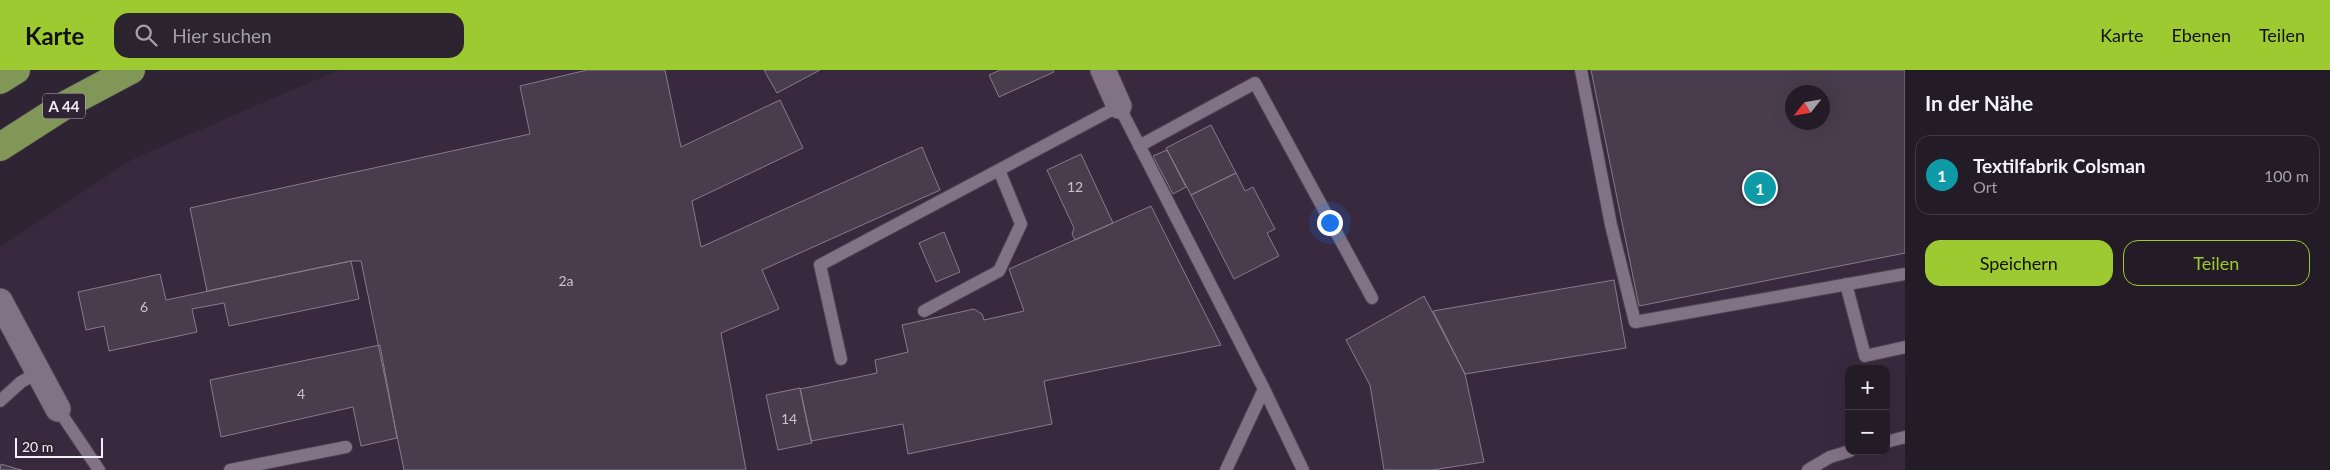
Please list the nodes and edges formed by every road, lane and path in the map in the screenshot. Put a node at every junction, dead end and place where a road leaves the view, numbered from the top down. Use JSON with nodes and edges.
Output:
{"nodes":[{"id":1,"x":16,"y":70,"type":"edge"},
{"id":2,"x":131,"y":70,"type":"edge"},
{"id":3,"x":1103,"y":70,"type":"edge"},
{"id":4,"x":1581,"y":70,"type":"edge"},
{"id":5,"x":0,"y":80,"type":"edge"},
{"id":6,"x":1119,"y":106,"type":"junction"},
{"id":7,"x":1139,"y":146,"type":"junction"},
{"id":8,"x":0,"y":147,"type":"edge"},
{"id":9,"x":999,"y":170,"type":"junction"},
{"id":10,"x":1905,"y":274,"type":"edge"},
{"id":11,"x":1846,"y":284,"type":"junction"},
{"id":12,"x":1372,"y":298,"type":"dead end"},
{"id":13,"x":0,"y":301,"type":"edge"},
{"id":14,"x":924,"y":311,"type":"dead end"},
{"id":15,"x":1905,"y":347,"type":"edge"},
{"id":16,"x":841,"y":359,"type":"dead end"},
{"id":17,"x":39,"y":372,"type":"junction"},
{"id":18,"x":1264,"y":389,"type":"junction"},
{"id":19,"x":0,"y":401,"type":"edge"},
{"id":20,"x":58,"y":409,"type":"joint"},
{"id":21,"x":1905,"y":437,"type":"edge"},
{"id":22,"x":1890,"y":441,"type":"edge"},
{"id":23,"x":346,"y":447,"type":"dead end"},
{"id":24,"x":1845,"y":452,"type":"edge"},
{"id":25,"x":99,"y":470,"type":"edge"},
{"id":26,"x":230,"y":470,"type":"edge"},
{"id":27,"x":1226,"y":470,"type":"edge"},
{"id":28,"x":1304,"y":470,"type":"edge"},
{"id":29,"x":1808,"y":470,"type":"edge"}],
"edges":[{"from":1,"to":5,"type":"highway"},
{"from":2,"to":8,"type":"highway","number":"A 44"},
{"from":3,"to":6,"type":"street"},
{"from":4,"to":11,"type":"lane"},
{"from":6,"to":7,"type":"lane"},
{"from":6,"to":9,"type":"lane"},
{"from":7,"to":12,"type":"lane"},
{"from":7,"to":18,"type":"lane"},
{"from":9,"to":14,"type":"lane"},
{"from":9,"to":16,"type":"lane"},
{"from":10,"to":11,"type":"lane"},
{"from":11,"to":15,"type":"lane"},
{"from":13,"to":17,"type":"street"},
{"from":17,"to":19,"type":"lane"},
{"from":17,"to":20,"type":"street"},
{"from":18,"to":27,"type":"lane"},
{"from":18,"to":28,"type":"lane"},
{"from":20,"to":25,"type":"lane"},
{"from":21,"to":22,"type":"lane"},
{"from":23,"to":26,"type":"lane"},
{"from":24,"to":29,"type":"lane"}]}
